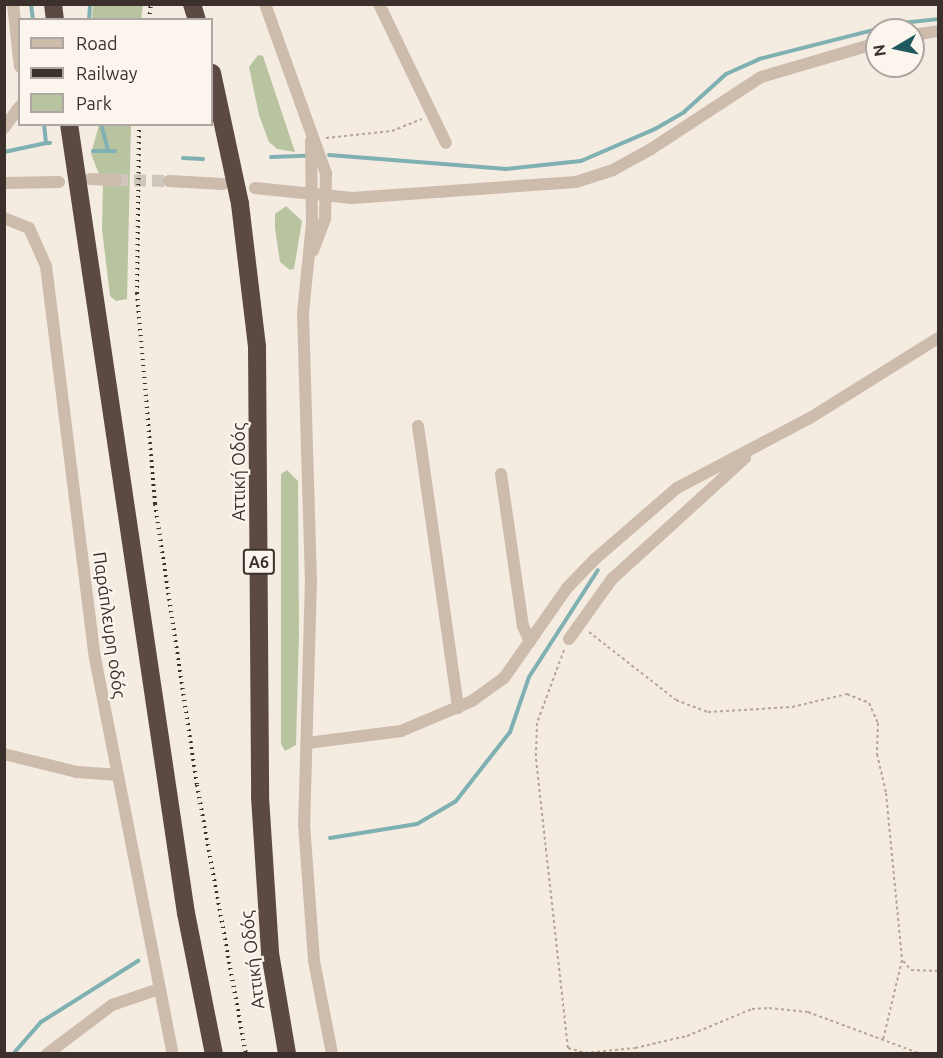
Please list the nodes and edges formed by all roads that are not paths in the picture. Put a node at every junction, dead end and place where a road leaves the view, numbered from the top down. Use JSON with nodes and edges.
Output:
{"nodes":[{"id":1,"x":13,"y":4,"type":"edge"},
{"id":2,"x":265,"y":4,"type":"edge"},
{"id":3,"x":379,"y":4,"type":"edge"},
{"id":4,"x":865,"y":46,"type":"edge"},
{"id":5,"x":18,"y":50,"type":"edge"},
{"id":6,"x":213,"y":78,"type":"edge"},
{"id":7,"x":18,"y":109,"type":"edge"},
{"id":8,"x":69,"y":126,"type":"edge"},
{"id":9,"x":4,"y":128,"type":"edge"},
{"id":10,"x":311,"y":141,"type":"junction"},
{"id":11,"x":446,"y":143,"type":"dead end"},
{"id":12,"x":90,"y":179,"type":"dead end"},
{"id":13,"x":116,"y":180,"type":"tunnel mouth"},
{"id":14,"x":169,"y":181,"type":"tunnel mouth"},
{"id":15,"x":58,"y":182,"type":"dead end"},
{"id":16,"x":4,"y":183,"type":"edge"},
{"id":17,"x":223,"y":184,"type":"dead end"},
{"id":18,"x":255,"y":188,"type":"dead end"},
{"id":19,"x":312,"y":194,"type":"junction"},
{"id":20,"x":328,"y":196,"type":"junction"},
{"id":21,"x":4,"y":219,"type":"edge"},
{"id":22,"x":309,"y":260,"type":"junction"},
{"id":23,"x":939,"y":338,"type":"edge"},
{"id":24,"x":418,"y":426,"type":"dead end"},
{"id":25,"x":756,"y":448,"type":"junction"},
{"id":26,"x":501,"y":474,"type":"dead end"},
{"id":27,"x":569,"y":639,"type":"road end"},
{"id":28,"x":530,"y":642,"type":"junction"},
{"id":29,"x":458,"y":708,"type":"junction"},
{"id":30,"x":307,"y":742,"type":"junction"},
{"id":31,"x":4,"y":754,"type":"edge"},
{"id":32,"x":116,"y":775,"type":"junction"},
{"id":33,"x":159,"y":989,"type":"junction"},
{"id":34,"x":47,"y":1053,"type":"edge"},
{"id":35,"x":173,"y":1053,"type":"edge"},
{"id":36,"x":214,"y":1053,"type":"edge"},
{"id":37,"x":286,"y":1053,"type":"edge"},
{"id":38,"x":332,"y":1053,"type":"edge"}],
"edges":[{"from":1,"to":5,"type":"street"},
{"from":2,"to":10,"type":"street"},
{"from":3,"to":11,"type":"street"},
{"from":4,"to":20,"type":"street"},
{"from":6,"to":37,"type":"highway","name":"Αττική Οδός","number":"Α6"},
{"from":7,"to":9,"type":"street"},
{"from":8,"to":36,"type":"highway"},
{"from":10,"to":19,"type":"street"},
{"from":10,"to":20,"type":"street"},
{"from":12,"to":13,"type":"street"},
{"from":14,"to":17,"type":"street"},
{"from":15,"to":16,"type":"street"},
{"from":18,"to":19,"type":"street"},
{"from":19,"to":20,"type":"street"},
{"from":19,"to":22,"type":"street"},
{"from":20,"to":22,"type":"street"},
{"from":21,"to":32,"type":"street","name":"Παράπλευρη οδός"},
{"from":22,"to":30,"type":"street"},
{"from":23,"to":25,"type":"street"},
{"from":24,"to":29,"type":"street"},
{"from":25,"to":27,"type":"street"},
{"from":25,"to":28,"type":"street"},
{"from":26,"to":28,"type":"street"},
{"from":28,"to":29,"type":"street"},
{"from":29,"to":30,"type":"street"},
{"from":30,"to":38,"type":"street"},
{"from":31,"to":32,"type":"street"},
{"from":32,"to":33,"type":"street","name":"Παράπλευρη οδός"},
{"from":33,"to":34,"type":"street"},
{"from":33,"to":35,"type":"street","name":"Παράπλευρη οδός"}]}
